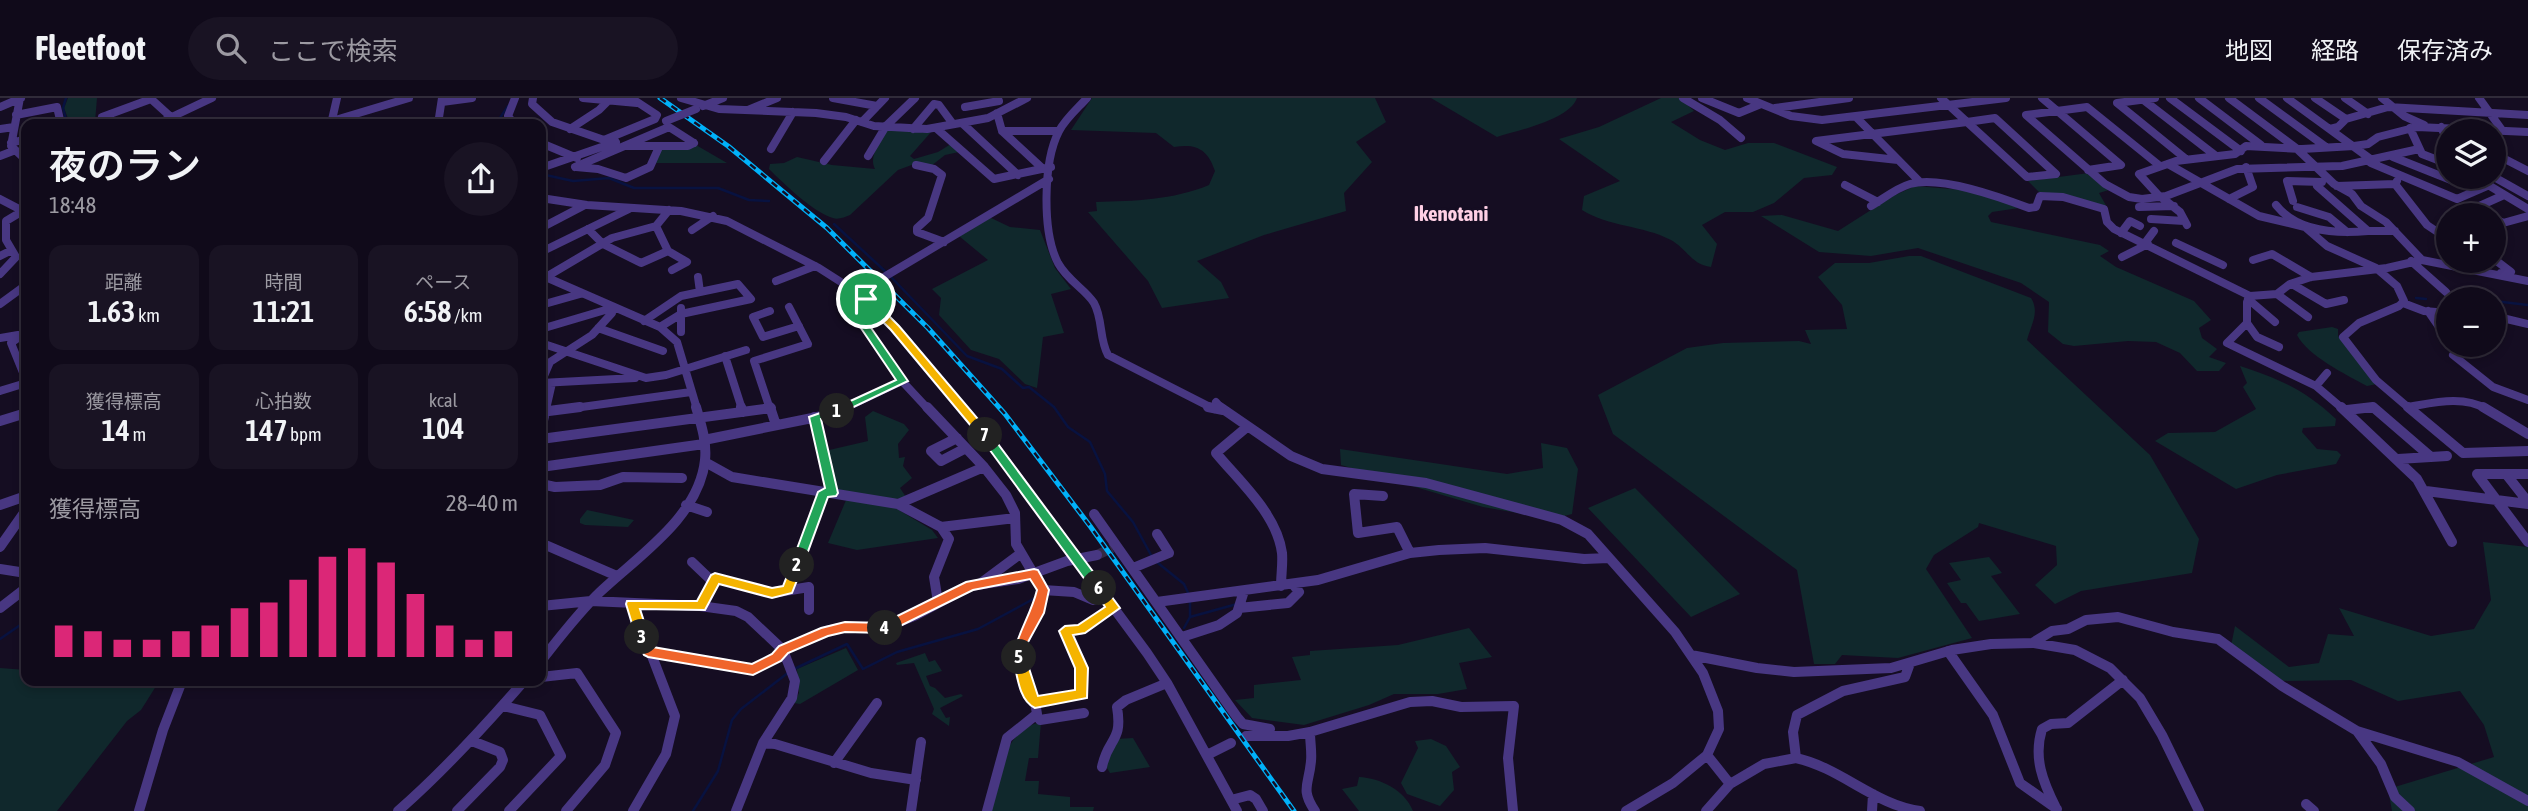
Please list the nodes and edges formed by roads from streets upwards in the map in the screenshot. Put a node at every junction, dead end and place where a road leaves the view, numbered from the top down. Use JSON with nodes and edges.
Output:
{"nodes":[{"id":1,"x":20,"y":98,"type":"edge"},
{"id":2,"x":212,"y":98,"type":"edge"},
{"id":3,"x":337,"y":98,"type":"edge"},
{"id":4,"x":409,"y":98,"type":"edge"},
{"id":5,"x":472,"y":98,"type":"edge"},
{"id":6,"x":515,"y":98,"type":"edge"},
{"id":7,"x":533,"y":98,"type":"edge"},
{"id":8,"x":583,"y":98,"type":"edge"},
{"id":9,"x":683,"y":98,"type":"edge"},
{"id":10,"x":723,"y":98,"type":"edge"},
{"id":11,"x":776,"y":98,"type":"edge"},
{"id":12,"x":833,"y":98,"type":"edge"},
{"id":13,"x":885,"y":98,"type":"edge"},
{"id":14,"x":915,"y":98,"type":"edge"},
{"id":15,"x":958,"y":98,"type":"edge"},
{"id":16,"x":1027,"y":98,"type":"edge"},
{"id":17,"x":1087,"y":98,"type":"edge"},
{"id":18,"x":1683,"y":98,"type":"edge"},
{"id":19,"x":1702,"y":98,"type":"edge"},
{"id":20,"x":1747,"y":98,"type":"edge"},
{"id":21,"x":1849,"y":98,"type":"edge"},
{"id":22,"x":1941,"y":98,"type":"edge"},
{"id":23,"x":2006,"y":98,"type":"edge"},
{"id":24,"x":2042,"y":98,"type":"edge"},
{"id":25,"x":2155,"y":98,"type":"edge"},
{"id":26,"x":2170,"y":98,"type":"edge"},
{"id":27,"x":2199,"y":98,"type":"edge"},
{"id":28,"x":2229,"y":98,"type":"edge"},
{"id":29,"x":2259,"y":98,"type":"edge"},
{"id":30,"x":2287,"y":98,"type":"edge"},
{"id":31,"x":2315,"y":98,"type":"edge"},
{"id":32,"x":2345,"y":98,"type":"edge"},
{"id":33,"x":2382,"y":98,"type":"edge"},
{"id":34,"x":2479,"y":98,"type":"edge"},
{"id":35,"x":150,"y":99,"type":"edge"},
{"id":36,"x":610,"y":99,"type":"edge"},
{"id":37,"x":2142,"y":99,"type":"edge"},
{"id":38,"x":442,"y":100,"type":"edge"},
{"id":39,"x":634,"y":100,"type":"edge"},
{"id":40,"x":1822,"y":100,"type":"edge"},
{"id":41,"x":10,"y":103,"type":"junction"},
{"id":42,"x":1761,"y":104,"type":"junction"},
{"id":43,"x":1949,"y":105,"type":"junction"},
{"id":44,"x":877,"y":106,"type":"junction"},
{"id":45,"x":999,"y":106,"type":"edge"},
{"id":46,"x":1013,"y":106,"type":"junction"},
{"id":47,"x":0,"y":107,"type":"edge"},
{"id":48,"x":965,"y":107,"type":"junction"},
{"id":49,"x":2393,"y":107,"type":"junction"},
{"id":50,"x":699,"y":108,"type":"junction"},
{"id":51,"x":1772,"y":108,"type":"junction"},
{"id":52,"x":2057,"y":111,"type":"junction"},
{"id":53,"x":2488,"y":111,"type":"junction"},
{"id":54,"x":744,"y":112,"type":"junction"},
{"id":55,"x":793,"y":112,"type":"junction"},
{"id":56,"x":0,"y":114,"type":"edge"},
{"id":57,"x":2368,"y":114,"type":"junction"},
{"id":58,"x":16,"y":115,"type":"junction"},
{"id":59,"x":2528,"y":115,"type":"edge"},
{"id":60,"x":102,"y":117,"type":"dead end"},
{"id":61,"x":1016,"y":117,"type":"dead end"},
{"id":62,"x":1856,"y":117,"type":"junction"},
{"id":63,"x":172,"y":118,"type":"junction"},
{"id":64,"x":60,"y":119,"type":"edge"},
{"id":65,"x":176,"y":119,"type":"edge"},
{"id":66,"x":333,"y":119,"type":"edge"},
{"id":67,"x":344,"y":119,"type":"edge"},
{"id":68,"x":439,"y":119,"type":"edge"},
{"id":69,"x":510,"y":119,"type":"edge"},
{"id":70,"x":2346,"y":119,"type":"junction"},
{"id":71,"x":2494,"y":119,"type":"edge"},
{"id":72,"x":859,"y":121,"type":"junction"},
{"id":73,"x":974,"y":121,"type":"junction"},
{"id":74,"x":1967,"y":122,"type":"junction"},
{"id":75,"x":958,"y":123,"type":"junction"},
{"id":76,"x":886,"y":126,"type":"junction"},
{"id":77,"x":2428,"y":126,"type":"junction"},
{"id":78,"x":14,"y":127,"type":"junction"},
{"id":79,"x":2436,"y":127,"type":"edge"},
{"id":80,"x":936,"y":128,"type":"junction"},
{"id":81,"x":2410,"y":128,"type":"junction"},
{"id":82,"x":0,"y":129,"type":"edge"},
{"id":83,"x":570,"y":129,"type":"junction"},
{"id":84,"x":913,"y":129,"type":"junction"},
{"id":85,"x":2330,"y":129,"type":"junction"},
{"id":86,"x":2506,"y":130,"type":"edge"},
{"id":87,"x":1002,"y":131,"type":"junction"},
{"id":88,"x":1059,"y":131,"type":"junction"},
{"id":89,"x":2528,"y":132,"type":"edge"},
{"id":90,"x":1873,"y":134,"type":"junction"},
{"id":91,"x":1741,"y":138,"type":"dead end"},
{"id":92,"x":21,"y":142,"type":"edge"},
{"id":93,"x":2262,"y":145,"type":"junction"},
{"id":94,"x":546,"y":146,"type":"edge"},
{"id":95,"x":625,"y":146,"type":"junction"},
{"id":96,"x":2354,"y":146,"type":"junction"},
{"id":97,"x":12,"y":147,"type":"junction"},
{"id":98,"x":659,"y":147,"type":"junction"},
{"id":99,"x":2326,"y":147,"type":"junction"},
{"id":100,"x":2296,"y":148,"type":"junction"},
{"id":101,"x":771,"y":149,"type":"dead end"},
{"id":102,"x":2419,"y":149,"type":"junction"},
{"id":103,"x":2238,"y":152,"type":"junction"},
{"id":104,"x":21,"y":155,"type":"edge"},
{"id":105,"x":0,"y":156,"type":"edge"},
{"id":106,"x":868,"y":156,"type":"dead end"},
{"id":107,"x":2216,"y":156,"type":"junction"},
{"id":108,"x":2393,"y":157,"type":"junction"},
{"id":109,"x":2186,"y":159,"type":"junction"},
{"id":110,"x":2436,"y":159,"type":"edge"},
{"id":111,"x":2506,"y":159,"type":"edge"},
{"id":112,"x":1898,"y":160,"type":"junction"},
{"id":113,"x":824,"y":161,"type":"dead end"},
{"id":114,"x":576,"y":162,"type":"junction"},
{"id":115,"x":2528,"y":162,"type":"edge"},
{"id":116,"x":2374,"y":163,"type":"junction"},
{"id":117,"x":2506,"y":163,"type":"edge"},
{"id":118,"x":2511,"y":163,"type":"junction"},
{"id":119,"x":916,"y":165,"type":"dead end"},
{"id":120,"x":2164,"y":165,"type":"junction"},
{"id":121,"x":2248,"y":166,"type":"junction"},
{"id":122,"x":546,"y":167,"type":"edge"},
{"id":123,"x":1046,"y":167,"type":"junction"},
{"id":124,"x":2316,"y":168,"type":"junction"},
{"id":125,"x":2088,"y":170,"type":"junction"},
{"id":126,"x":2528,"y":171,"type":"edge"},
{"id":127,"x":1018,"y":176,"type":"junction"},
{"id":128,"x":2403,"y":176,"type":"junction"},
{"id":129,"x":1049,"y":179,"type":"junction"},
{"id":130,"x":2199,"y":182,"type":"junction"},
{"id":131,"x":1920,"y":183,"type":"junction"},
{"id":132,"x":2334,"y":184,"type":"junction"},
{"id":133,"x":2395,"y":184,"type":"junction"},
{"id":134,"x":2506,"y":184,"type":"edge"},
{"id":135,"x":1845,"y":185,"type":"dead end"},
{"id":136,"x":2317,"y":186,"type":"dead end"},
{"id":137,"x":2493,"y":189,"type":"edge"},
{"id":138,"x":2476,"y":190,"type":"joint"},
{"id":139,"x":2504,"y":195,"type":"junction"},
{"id":140,"x":2528,"y":196,"type":"edge"},
{"id":141,"x":2160,"y":197,"type":"junction"},
{"id":142,"x":0,"y":199,"type":"edge"},
{"id":143,"x":546,"y":199,"type":"edge"},
{"id":144,"x":2229,"y":199,"type":"junction"},
{"id":145,"x":2486,"y":203,"type":"edge"},
{"id":146,"x":585,"y":205,"type":"junction"},
{"id":147,"x":2276,"y":205,"type":"dead end"},
{"id":148,"x":2174,"y":206,"type":"junction"},
{"id":149,"x":2139,"y":207,"type":"dead end"},
{"id":150,"x":629,"y":208,"type":"junction"},
{"id":151,"x":21,"y":209,"type":"edge"},
{"id":152,"x":2528,"y":209,"type":"edge"},
{"id":153,"x":669,"y":210,"type":"junction"},
{"id":154,"x":21,"y":211,"type":"edge"},
{"id":155,"x":713,"y":216,"type":"junction"},
{"id":156,"x":2528,"y":216,"type":"edge"},
{"id":157,"x":2,"y":219,"type":"edge"},
{"id":158,"x":2151,"y":219,"type":"dead end"},
{"id":159,"x":2506,"y":222,"type":"edge"},
{"id":160,"x":546,"y":225,"type":"edge"},
{"id":161,"x":656,"y":226,"type":"junction"},
{"id":162,"x":2140,"y":226,"type":"dead end"},
{"id":163,"x":2305,"y":227,"type":"junction"},
{"id":164,"x":588,"y":229,"type":"junction"},
{"id":165,"x":692,"y":230,"type":"dead end"},
{"id":166,"x":2154,"y":231,"type":"dead end"},
{"id":167,"x":2396,"y":231,"type":"junction"},
{"id":168,"x":2436,"y":231,"type":"edge"},
{"id":169,"x":2368,"y":232,"type":"junction"},
{"id":170,"x":2121,"y":233,"type":"junction"},
{"id":171,"x":2348,"y":233,"type":"junction"},
{"id":172,"x":2,"y":237,"type":"edge"},
{"id":173,"x":944,"y":242,"type":"junction"},
{"id":174,"x":603,"y":244,"type":"junction"},
{"id":175,"x":2147,"y":244,"type":"junction"},
{"id":176,"x":546,"y":250,"type":"edge"},
{"id":177,"x":10,"y":251,"type":"junction"},
{"id":178,"x":668,"y":251,"type":"junction"},
{"id":179,"x":0,"y":256,"type":"edge"},
{"id":180,"x":2168,"y":256,"type":"junction"},
{"id":181,"x":2122,"y":257,"type":"dead end"},
{"id":182,"x":2253,"y":260,"type":"dead end"},
{"id":183,"x":2422,"y":260,"type":"junction"},
{"id":184,"x":2219,"y":261,"type":"dead end"},
{"id":185,"x":2284,"y":261,"type":"junction"},
{"id":186,"x":2411,"y":261,"type":"junction"},
{"id":187,"x":815,"y":266,"type":"junction"},
{"id":188,"x":2271,"y":266,"type":"dead end"},
{"id":189,"x":2376,"y":268,"type":"junction"},
{"id":190,"x":672,"y":270,"type":"dead end"},
{"id":191,"x":2502,"y":273,"type":"edge"},
{"id":192,"x":0,"y":274,"type":"edge"},
{"id":193,"x":2494,"y":274,"type":"junction"},
{"id":194,"x":698,"y":277,"type":"dead end"},
{"id":195,"x":884,"y":277,"type":"dead end"},
{"id":196,"x":2311,"y":277,"type":"junction"},
{"id":197,"x":546,"y":278,"type":"edge"},
{"id":198,"x":546,"y":279,"type":"edge"},
{"id":199,"x":776,"y":281,"type":"dead end"},
{"id":200,"x":2528,"y":281,"type":"edge"},
{"id":201,"x":872,"y":282,"type":"dead end"},
{"id":202,"x":2292,"y":284,"type":"junction"},
{"id":203,"x":2440,"y":287,"type":"edge"},
{"id":204,"x":21,"y":289,"type":"edge"},
{"id":205,"x":855,"y":291,"type":"junction"},
{"id":206,"x":700,"y":292,"type":"junction"},
{"id":207,"x":2277,"y":293,"type":"junction"},
{"id":208,"x":581,"y":294,"type":"junction"},
{"id":209,"x":681,"y":298,"type":"junction"},
{"id":210,"x":2249,"y":298,"type":"junction"},
{"id":211,"x":866,"y":299,"type":"junction"},
{"id":212,"x":2344,"y":300,"type":"dead end"},
{"id":213,"x":2403,"y":303,"type":"junction"},
{"id":214,"x":0,"y":304,"type":"edge"},
{"id":215,"x":546,"y":304,"type":"edge"},
{"id":216,"x":789,"y":307,"type":"dead end"},
{"id":217,"x":612,"y":308,"type":"junction"},
{"id":218,"x":770,"y":311,"type":"dead end"},
{"id":219,"x":2428,"y":311,"type":"junction"},
{"id":220,"x":2436,"y":312,"type":"edge"},
{"id":221,"x":681,"y":314,"type":"junction"},
{"id":222,"x":2308,"y":317,"type":"dead end"},
{"id":223,"x":2506,"y":319,"type":"edge"},
{"id":224,"x":644,"y":321,"type":"junction"},
{"id":225,"x":2276,"y":322,"type":"dead end"},
{"id":226,"x":2246,"y":323,"type":"junction"},
{"id":227,"x":2436,"y":324,"type":"edge"},
{"id":228,"x":2528,"y":324,"type":"edge"},
{"id":229,"x":799,"y":326,"type":"junction"},
{"id":230,"x":660,"y":327,"type":"junction"},
{"id":231,"x":546,"y":328,"type":"edge"},
{"id":232,"x":598,"y":328,"type":"junction"},
{"id":233,"x":681,"y":331,"type":"dead end"},
{"id":234,"x":21,"y":334,"type":"edge"},
{"id":235,"x":21,"y":335,"type":"edge"},
{"id":236,"x":0,"y":338,"type":"edge"},
{"id":237,"x":546,"y":344,"type":"edge"},
{"id":238,"x":2279,"y":347,"type":"dead end"},
{"id":239,"x":746,"y":350,"type":"dead end"},
{"id":240,"x":568,"y":351,"type":"junction"},
{"id":241,"x":663,"y":351,"type":"dead end"},
{"id":242,"x":725,"y":356,"type":"junction"},
{"id":243,"x":2461,"y":357,"type":"edge"},
{"id":244,"x":21,"y":368,"type":"edge"},
{"id":245,"x":684,"y":368,"type":"junction"},
{"id":246,"x":2327,"y":373,"type":"dead end"},
{"id":247,"x":639,"y":377,"type":"junction"},
{"id":248,"x":546,"y":379,"type":"edge"},
{"id":249,"x":902,"y":381,"type":"junction"},
{"id":250,"x":21,"y":383,"type":"edge"},
{"id":251,"x":546,"y":383,"type":"edge"},
{"id":252,"x":2316,"y":386,"type":"junction"},
{"id":253,"x":0,"y":391,"type":"edge"},
{"id":254,"x":691,"y":392,"type":"junction"},
{"id":255,"x":2528,"y":400,"type":"edge"},
{"id":256,"x":2408,"y":407,"type":"junction"},
{"id":257,"x":772,"y":408,"type":"junction"},
{"id":258,"x":2347,"y":410,"type":"junction"},
{"id":259,"x":546,"y":412,"type":"edge"},
{"id":260,"x":743,"y":412,"type":"junction"},
{"id":261,"x":21,"y":415,"type":"edge"},
{"id":262,"x":814,"y":417,"type":"junction"},
{"id":263,"x":698,"y":418,"type":"junction"},
{"id":264,"x":0,"y":421,"type":"edge"},
{"id":265,"x":776,"y":425,"type":"junction"},
{"id":266,"x":1247,"y":427,"type":"junction"},
{"id":267,"x":2528,"y":435,"type":"edge"},
{"id":268,"x":546,"y":438,"type":"edge"},
{"id":269,"x":957,"y":438,"type":"junction"},
{"id":270,"x":704,"y":442,"type":"junction"},
{"id":271,"x":966,"y":447,"type":"junction"},
{"id":272,"x":2528,"y":451,"type":"edge"},
{"id":273,"x":2447,"y":456,"type":"dead end"},
{"id":274,"x":2431,"y":457,"type":"junction"},
{"id":275,"x":2398,"y":459,"type":"junction"},
{"id":276,"x":705,"y":461,"type":"junction"},
{"id":277,"x":546,"y":466,"type":"edge"},
{"id":278,"x":984,"y":467,"type":"junction"},
{"id":279,"x":2506,"y":474,"type":"junction"},
{"id":280,"x":2528,"y":474,"type":"edge"},
{"id":281,"x":700,"y":478,"type":"junction"},
{"id":282,"x":546,"y":485,"type":"edge"},
{"id":283,"x":2426,"y":491,"type":"junction"},
{"id":284,"x":828,"y":492,"type":"junction"},
{"id":285,"x":1383,"y":496,"type":"dead end"},
{"id":286,"x":21,"y":498,"type":"edge"},
{"id":287,"x":2498,"y":501,"type":"junction"},
{"id":288,"x":898,"y":503,"type":"junction"},
{"id":289,"x":2528,"y":503,"type":"edge"},
{"id":290,"x":686,"y":505,"type":"junction"},
{"id":291,"x":0,"y":506,"type":"edge"},
{"id":292,"x":707,"y":512,"type":"dead end"},
{"id":293,"x":1094,"y":514,"type":"dead end"},
{"id":294,"x":21,"y":517,"type":"edge"},
{"id":295,"x":1015,"y":517,"type":"junction"},
{"id":296,"x":942,"y":527,"type":"junction"},
{"id":297,"x":1157,"y":534,"type":"dead end"},
{"id":298,"x":2452,"y":542,"type":"dead end"},
{"id":299,"x":2528,"y":542,"type":"edge"},
{"id":300,"x":546,"y":544,"type":"edge"},
{"id":301,"x":0,"y":547,"type":"edge"},
{"id":302,"x":1410,"y":553,"type":"junction"},
{"id":303,"x":1020,"y":554,"type":"junction"},
{"id":304,"x":1097,"y":555,"type":"tunnel mouth"},
{"id":305,"x":1609,"y":558,"type":"junction"},
{"id":306,"x":1078,"y":559,"type":"junction"},
{"id":307,"x":692,"y":562,"type":"dead end"},
{"id":308,"x":1133,"y":568,"type":"junction"},
{"id":309,"x":0,"y":569,"type":"edge"},
{"id":310,"x":21,"y":572,"type":"edge"},
{"id":311,"x":1034,"y":574,"type":"junction"},
{"id":312,"x":617,"y":576,"type":"junction"},
{"id":313,"x":713,"y":582,"type":"junction"},
{"id":314,"x":981,"y":583,"type":"junction"},
{"id":315,"x":1287,"y":585,"type":"junction"},
{"id":316,"x":788,"y":589,"type":"junction"},
{"id":317,"x":1043,"y":590,"type":"junction"},
{"id":318,"x":1244,"y":591,"type":"junction"},
{"id":319,"x":21,"y":592,"type":"edge"},
{"id":320,"x":1105,"y":596,"type":"junction"},
{"id":321,"x":591,"y":601,"type":"junction"},
{"id":322,"x":938,"y":602,"type":"junction"},
{"id":323,"x":1157,"y":602,"type":"junction"},
{"id":324,"x":632,"y":604,"type":"junction"},
{"id":325,"x":546,"y":606,"type":"edge"},
{"id":326,"x":700,"y":606,"type":"junction"},
{"id":327,"x":0,"y":608,"type":"edge"},
{"id":328,"x":1113,"y":608,"type":"junction"},
{"id":329,"x":1238,"y":608,"type":"junction"},
{"id":330,"x":810,"y":610,"type":"dead end"},
{"id":331,"x":1182,"y":637,"type":"junction"},
{"id":332,"x":2032,"y":643,"type":"junction"},
{"id":333,"x":783,"y":650,"type":"junction"},
{"id":334,"x":1948,"y":651,"type":"junction"},
{"id":335,"x":648,"y":652,"type":"junction"},
{"id":336,"x":546,"y":655,"type":"edge"},
{"id":337,"x":1691,"y":655,"type":"junction"},
{"id":338,"x":1909,"y":666,"type":"junction"},
{"id":339,"x":546,"y":676,"type":"edge"},
{"id":340,"x":2123,"y":680,"type":"junction"},
{"id":341,"x":1167,"y":683,"type":"junction"},
{"id":342,"x":180,"y":686,"type":"edge"},
{"id":343,"x":520,"y":686,"type":"edge"},
{"id":344,"x":1035,"y":702,"type":"junction"},
{"id":345,"x":877,"y":703,"type":"dead end"},
{"id":346,"x":503,"y":706,"type":"junction"},
{"id":347,"x":1084,"y":713,"type":"dead end"},
{"id":348,"x":1037,"y":719,"type":"junction"},
{"id":349,"x":2357,"y":731,"type":"junction"},
{"id":350,"x":1306,"y":732,"type":"junction"},
{"id":351,"x":1246,"y":736,"type":"dead end"},
{"id":352,"x":472,"y":741,"type":"junction"},
{"id":353,"x":921,"y":742,"type":"dead end"},
{"id":354,"x":763,"y":743,"type":"junction"},
{"id":355,"x":1231,"y":743,"type":"dead end"},
{"id":356,"x":1207,"y":755,"type":"junction"},
{"id":357,"x":1707,"y":755,"type":"junction"},
{"id":358,"x":1796,"y":758,"type":"junction"},
{"id":359,"x":834,"y":763,"type":"junction"},
{"id":360,"x":1102,"y":767,"type":"dead end"},
{"id":361,"x":916,"y":780,"type":"junction"},
{"id":362,"x":1730,"y":784,"type":"junction"},
{"id":363,"x":1873,"y":794,"type":"junction"},
{"id":364,"x":2528,"y":802,"type":"edge"},
{"id":365,"x":1234,"y":806,"type":"edge"},
{"id":366,"x":2057,"y":810,"type":"edge"},
{"id":367,"x":139,"y":811,"type":"edge"},
{"id":368,"x":398,"y":811,"type":"edge"},
{"id":369,"x":457,"y":811,"type":"edge"},
{"id":370,"x":509,"y":811,"type":"edge"},
{"id":371,"x":566,"y":811,"type":"edge"},
{"id":372,"x":633,"y":811,"type":"edge"},
{"id":373,"x":736,"y":811,"type":"edge"},
{"id":374,"x":911,"y":811,"type":"edge"},
{"id":375,"x":987,"y":811,"type":"edge"},
{"id":376,"x":1263,"y":811,"type":"edge"},
{"id":377,"x":1315,"y":811,"type":"edge"},
{"id":378,"x":1513,"y":811,"type":"edge"},
{"id":379,"x":1626,"y":811,"type":"edge"},
{"id":380,"x":1706,"y":811,"type":"edge"},
{"id":381,"x":1872,"y":811,"type":"edge"},
{"id":382,"x":1920,"y":811,"type":"edge"},
{"id":383,"x":2199,"y":811,"type":"edge"},
{"id":384,"x":2410,"y":811,"type":"edge"}],
"edges":[{"from":1,"to":41,"type":"street"},
{"from":1,"to":58,"type":"street"},
{"from":2,"to":63,"type":"street"},
{"from":3,"to":66,"type":"street"},
{"from":4,"to":67,"type":"street"},
{"from":5,"to":38,"type":"street"},
{"from":6,"to":69,"type":"street"},
{"from":7,"to":83,"type":"street"},
{"from":8,"to":36,"type":"street"},
{"from":9,"to":50,"type":"street"},
{"from":10,"to":50,"type":"street"},
{"from":11,"to":54,"type":"street"},
{"from":12,"to":44,"type":"street"},
{"from":13,"to":44,"type":"street"},
{"from":14,"to":76,"type":"street"},
{"from":15,"to":48,"type":"street"},
{"from":16,"to":46,"type":"street"},
{"from":17,"to":88,"type":"street"},
{"from":18,"to":91,"type":"street"},
{"from":19,"to":42,"type":"street"},
{"from":20,"to":42,"type":"street"},
{"from":21,"to":40,"type":"street"},
{"from":22,"to":43,"type":"street"},
{"from":23,"to":43,"type":"street"},
{"from":24,"to":52,"type":"street"},
{"from":25,"to":37,"type":"street"},
{"from":26,"to":103,"type":"street"},
{"from":27,"to":93,"type":"street"},
{"from":28,"to":100,"type":"street"},
{"from":29,"to":99,"type":"street"},
{"from":30,"to":85,"type":"street"},
{"from":31,"to":70,"type":"street"},
{"from":32,"to":57,"type":"street"},
{"from":33,"to":49,"type":"street"},
{"from":34,"to":53,"type":"street"},
{"from":35,"to":60,"type":"street"},
{"from":35,"to":63,"type":"street"},
{"from":36,"to":39,"type":"street"},
{"from":36,"to":83,"type":"street"},
{"from":37,"to":107,"type":"street"},
{"from":37,"to":109,"type":"street"},
{"from":38,"to":68,"type":"street"},
{"from":39,"to":83,"type":"street"},
{"from":40,"to":51,"type":"street"},
{"from":41,"to":47,"type":"street"},
{"from":41,"to":56,"type":"street"},
{"from":42,"to":51,"type":"street"},
{"from":43,"to":62,"type":"street"},
{"from":43,"to":74,"type":"street"},
{"from":44,"to":72,"type":"street"},
{"from":45,"to":46,"type":"street"},
{"from":45,"to":48,"type":"street"},
{"from":45,"to":73,"type":"street"},
{"from":45,"to":87,"type":"street"},
{"from":46,"to":61,"type":"street"},
{"from":48,"to":73,"type":"street"},
{"from":49,"to":53,"type":"street"},
{"from":49,"to":57,"type":"street"},
{"from":49,"to":77,"type":"street"},
{"from":50,"to":54,"type":"street"},
{"from":50,"to":114,"type":"street","bridge":true},
{"from":51,"to":62,"type":"street"},
{"from":52,"to":120,"type":"street"},
{"from":52,"to":125,"type":"street"},
{"from":52,"to":125,"type":"street"},
{"from":53,"to":59,"type":"street"},
{"from":53,"to":71,"type":"street"},
{"from":54,"to":55,"type":"street"},
{"from":55,"to":72,"type":"street"},
{"from":55,"to":101,"type":"street"},
{"from":57,"to":70,"type":"street"},
{"from":58,"to":64,"type":"street"},
{"from":58,"to":78,"type":"street"},
{"from":62,"to":90,"type":"street"},
{"from":63,"to":65,"type":"street"},
{"from":70,"to":85,"type":"street"},
{"from":72,"to":76,"type":"street"},
{"from":72,"to":113,"type":"street"},
{"from":73,"to":75,"type":"street"},
{"from":74,"to":74,"type":"street"},
{"from":74,"to":90,"type":"street"},
{"from":75,"to":80,"type":"street"},
{"from":75,"to":84,"type":"street"},
{"from":75,"to":127,"type":"street"},
{"from":76,"to":84,"type":"street"},
{"from":76,"to":106,"type":"street"},
{"from":77,"to":79,"type":"street"},
{"from":77,"to":81,"type":"street"},
{"from":78,"to":82,"type":"street"},
{"from":78,"to":97,"type":"street"},
{"from":80,"to":84,"type":"street"},
{"from":80,"to":127,"type":"street"},
{"from":81,"to":96,"type":"street"},
{"from":81,"to":102,"type":"street"},
{"from":85,"to":96,"type":"street"},
{"from":86,"to":89,"type":"street"},
{"from":87,"to":88,"type":"street"},
{"from":87,"to":123,"type":"street"},
{"from":88,"to":123,"type":"street"},
{"from":90,"to":112,"type":"street"},
{"from":90,"to":112,"type":"street"},
{"from":92,"to":97,"type":"street"},
{"from":93,"to":100,"type":"street"},
{"from":93,"to":103,"type":"street"},
{"from":94,"to":114,"type":"street"},
{"from":95,"to":98,"type":"street"},
{"from":95,"to":98,"type":"street"},
{"from":95,"to":114,"type":"street"},
{"from":96,"to":99,"type":"street"},
{"from":96,"to":116,"type":"street"},
{"from":97,"to":104,"type":"street"},
{"from":97,"to":105,"type":"street"},
{"from":98,"to":114,"type":"street"},
{"from":99,"to":100,"type":"street"},
{"from":100,"to":124,"type":"street"},
{"from":102,"to":108,"type":"street"},
{"from":102,"to":110,"type":"street"},
{"from":103,"to":107,"type":"street"},
{"from":103,"to":121,"type":"street"},
{"from":107,"to":109,"type":"street"},
{"from":108,"to":116,"type":"street"},
{"from":108,"to":138,"type":"street"},
{"from":109,"to":120,"type":"street"},
{"from":111,"to":118,"type":"street"},
{"from":112,"to":131,"type":"street"},
{"from":114,"to":122,"type":"street"},
{"from":115,"to":118,"type":"street"},
{"from":116,"to":124,"type":"street"},
{"from":116,"to":128,"type":"street"},
{"from":117,"to":118,"type":"street"},
{"from":118,"to":126,"type":"street"},
{"from":119,"to":173,"type":"street"},
{"from":120,"to":130,"type":"street"},
{"from":120,"to":141,"type":"street"},
{"from":121,"to":124,"type":"street"},
{"from":121,"to":130,"type":"street"},
{"from":121,"to":144,"type":"street"},
{"from":123,"to":127,"type":"street"},
{"from":123,"to":129,"type":"street"},
{"from":124,"to":132,"type":"street"},
{"from":125,"to":141,"type":"street"},
{"from":128,"to":133,"type":"street"},
{"from":128,"to":138,"type":"street"},
{"from":129,"to":173,"type":"street"},
{"from":129,"to":266,"type":"street"},
{"from":130,"to":141,"type":"street"},
{"from":130,"to":144,"type":"street"},
{"from":131,"to":135,"type":"street"},
{"from":131,"to":170,"type":"street"},
{"from":132,"to":133,"type":"street"},
{"from":132,"to":167,"type":"street"},
{"from":132,"to":171,"type":"street"},
{"from":133,"to":168,"type":"street"},
{"from":134,"to":140,"type":"street"},
{"from":136,"to":169,"type":"street"},
{"from":137,"to":139,"type":"street"},
{"from":139,"to":145,"type":"street"},
{"from":139,"to":152,"type":"street"},
{"from":141,"to":148,"type":"street"},
{"from":142,"to":151,"type":"street"},
{"from":143,"to":146,"type":"street"},
{"from":144,"to":163,"type":"street"},
{"from":146,"to":150,"type":"street"},
{"from":146,"to":160,"type":"street"},
{"from":147,"to":163,"type":"street"},
{"from":148,"to":149,"type":"street"},
{"from":148,"to":158,"type":"street"},
{"from":150,"to":153,"type":"street"},
{"from":150,"to":164,"type":"street"},
{"from":153,"to":155,"type":"street"},
{"from":153,"to":161,"type":"street"},
{"from":154,"to":157,"type":"street"},
{"from":155,"to":165,"type":"street"},
{"from":155,"to":187,"type":"street"},
{"from":156,"to":159,"type":"street"},
{"from":157,"to":172,"type":"street"},
{"from":161,"to":174,"type":"street"},
{"from":161,"to":178,"type":"street"},
{"from":162,"to":170,"type":"street"},
{"from":163,"to":171,"type":"street"},
{"from":163,"to":189,"type":"street"},
{"from":164,"to":174,"type":"street"},
{"from":164,"to":176,"type":"street"},
{"from":166,"to":175,"type":"street"},
{"from":167,"to":169,"type":"street"},
{"from":167,"to":183,"type":"street"},
{"from":169,"to":171,"type":"street"},
{"from":170,"to":175,"type":"street"},
{"from":172,"to":177,"type":"street"},
{"from":173,"to":195,"type":"street"},
{"from":174,"to":178,"type":"street"},
{"from":174,"to":197,"type":"street"},
{"from":175,"to":180,"type":"street"},
{"from":175,"to":181,"type":"street"},
{"from":177,"to":179,"type":"street"},
{"from":177,"to":192,"type":"street"},
{"from":178,"to":190,"type":"street"},
{"from":180,"to":184,"type":"street"},
{"from":180,"to":210,"type":"street"},
{"from":182,"to":185,"type":"street"},
{"from":183,"to":186,"type":"street"},
{"from":183,"to":193,"type":"street"},
{"from":185,"to":188,"type":"street"},
{"from":185,"to":196,"type":"street"},
{"from":186,"to":189,"type":"street"},
{"from":186,"to":203,"type":"street"},
{"from":187,"to":199,"type":"street"},
{"from":187,"to":205,"type":"street"},
{"from":189,"to":196,"type":"street"},
{"from":189,"to":213,"type":"street"},
{"from":191,"to":193,"type":"street"},
{"from":193,"to":200,"type":"street"},
{"from":194,"to":206,"type":"street"},
{"from":196,"to":202,"type":"street"},
{"from":198,"to":208,"type":"street"},
{"from":201,"to":205,"type":"street"},
{"from":202,"to":207,"type":"street"},
{"from":202,"to":212,"type":"street"},
{"from":204,"to":214,"type":"street"},
{"from":205,"to":211,"type":"street"},
{"from":206,"to":209,"type":"street"},
{"from":206,"to":221,"type":"street"},
{"from":207,"to":210,"type":"street"},
{"from":207,"to":222,"type":"street"},
{"from":208,"to":215,"type":"street"},
{"from":208,"to":217,"type":"street"},
{"from":209,"to":221,"type":"street"},
{"from":209,"to":224,"type":"street"},
{"from":210,"to":225,"type":"street"},
{"from":210,"to":226,"type":"street"},
{"from":211,"to":249,"type":"street"},
{"from":211,"to":306,"type":"street"},
{"from":213,"to":219,"type":"street"},
{"from":213,"to":256,"type":"street"},
{"from":216,"to":229,"type":"street"},
{"from":217,"to":224,"type":"street"},
{"from":217,"to":231,"type":"street"},
{"from":217,"to":232,"type":"street"},
{"from":218,"to":229,"type":"street"},
{"from":219,"to":220,"type":"street"},
{"from":219,"to":227,"type":"street"},
{"from":221,"to":230,"type":"street"},
{"from":221,"to":233,"type":"street"},
{"from":223,"to":228,"type":"street"},
{"from":224,"to":230,"type":"street"},
{"from":226,"to":238,"type":"street"},
{"from":226,"to":252,"type":"street"},
{"from":229,"to":257,"type":"street"},
{"from":230,"to":245,"type":"street"},
{"from":232,"to":240,"type":"street"},
{"from":232,"to":241,"type":"street"},
{"from":234,"to":236,"type":"street"},
{"from":235,"to":244,"type":"street"},
{"from":237,"to":240,"type":"street"},
{"from":239,"to":242,"type":"street"},
{"from":240,"to":247,"type":"street"},
{"from":240,"to":248,"type":"street"},
{"from":242,"to":245,"type":"street"},
{"from":242,"to":260,"type":"street"},
{"from":243,"to":255,"type":"street"},
{"from":245,"to":247,"type":"street"},
{"from":245,"to":254,"type":"street"},
{"from":246,"to":252,"type":"street"},
{"from":247,"to":251,"type":"street"},
{"from":249,"to":262,"type":"street"},
{"from":249,"to":269,"type":"street"},
{"from":250,"to":253,"type":"street"},
{"from":252,"to":258,"type":"street"},
{"from":254,"to":259,"type":"street"},
{"from":254,"to":263,"type":"street"},
{"from":256,"to":267,"type":"street"},
{"from":256,"to":272,"type":"street"},
{"from":257,"to":260,"type":"street"},
{"from":257,"to":265,"type":"street"},
{"from":258,"to":274,"type":"street"},
{"from":258,"to":275,"type":"street"},
{"from":260,"to":263,"type":"street"},
{"from":261,"to":264,"type":"street"},
{"from":262,"to":265,"type":"street"},
{"from":262,"to":284,"type":"street"},
{"from":263,"to":268,"type":"street"},
{"from":263,"to":270,"type":"street"},
{"from":265,"to":270,"type":"street"},
{"from":266,"to":305,"type":"street"},
{"from":266,"to":315,"type":"street"},
{"from":269,"to":271,"type":"street"},
{"from":269,"to":271,"type":"street"},
{"from":270,"to":276,"type":"street"},
{"from":270,"to":277,"type":"street"},
{"from":271,"to":278,"type":"street"},
{"from":273,"to":274,"type":"street"},
{"from":274,"to":275,"type":"street"},
{"from":275,"to":283,"type":"street"},
{"from":276,"to":281,"type":"street"},
{"from":276,"to":284,"type":"street"},
{"from":278,"to":288,"type":"street"},
{"from":278,"to":295,"type":"street"},
{"from":279,"to":280,"type":"street"},
{"from":279,"to":287,"type":"street"},
{"from":279,"to":289,"type":"street"},
{"from":281,"to":282,"type":"street"},
{"from":281,"to":290,"type":"street"},
{"from":283,"to":287,"type":"street"},
{"from":283,"to":298,"type":"street"},
{"from":284,"to":288,"type":"street"},
{"from":284,"to":316,"type":"street"},
{"from":285,"to":302,"type":"street"},
{"from":286,"to":291,"type":"street"},
{"from":287,"to":289,"type":"street"},
{"from":287,"to":299,"type":"street"},
{"from":288,"to":296,"type":"street"},
{"from":290,"to":292,"type":"street"},
{"from":290,"to":312,"type":"street"},
{"from":293,"to":308,"type":"street"},
{"from":294,"to":301,"type":"street"},
{"from":295,"to":296,"type":"street"},
{"from":295,"to":303,"type":"street"},
{"from":296,"to":322,"type":"street"},
{"from":297,"to":308,"type":"street"},
{"from":300,"to":312,"type":"street"},
{"from":302,"to":305,"type":"street"},
{"from":302,"to":315,"type":"street"},
{"from":303,"to":311,"type":"street"},
{"from":303,"to":314,"type":"street"},
{"from":304,"to":306,"type":"street"},
{"from":305,"to":337,"type":"street"},
{"from":306,"to":311,"type":"street"},
{"from":306,"to":320,"type":"street"},
{"from":307,"to":313,"type":"street"},
{"from":308,"to":323,"type":"street"},
{"from":309,"to":310,"type":"street"},
{"from":311,"to":314,"type":"street"},
{"from":311,"to":317,"type":"street"},
{"from":312,"to":321,"type":"street"},
{"from":313,"to":316,"type":"street"},
{"from":313,"to":326,"type":"street"},
{"from":314,"to":322,"type":"street"},
{"from":315,"to":318,"type":"street"},
{"from":315,"to":329,"type":"street"},
{"from":316,"to":330,"type":"street"},
{"from":317,"to":320,"type":"street"},
{"from":317,"to":344,"type":"street"},
{"from":318,"to":323,"type":"street"},
{"from":318,"to":329,"type":"street"},
{"from":319,"to":327,"type":"street"},
{"from":320,"to":328,"type":"street"},
{"from":321,"to":324,"type":"street"},
{"from":321,"to":325,"type":"street"},
{"from":321,"to":336,"type":"street"},
{"from":322,"to":333,"type":"street"},
{"from":323,"to":331,"type":"street"},
{"from":324,"to":326,"type":"street"},
{"from":324,"to":335,"type":"street"},
{"from":326,"to":333,"type":"street"},
{"from":328,"to":341,"type":"street"},
{"from":328,"to":344,"type":"street"},
{"from":329,"to":331,"type":"street"},
{"from":331,"to":350,"type":"street"},
{"from":332,"to":334,"type":"street"},
{"from":332,"to":340,"type":"street"},
{"from":332,"to":349,"type":"street"},
{"from":333,"to":335,"type":"street"},
{"from":333,"to":354,"type":"street"},
{"from":334,"to":338,"type":"street"},
{"from":334,"to":366,"type":"street"},
{"from":335,"to":372,"type":"street"},
{"from":337,"to":338,"type":"street"},
{"from":337,"to":357,"type":"street"},
{"from":338,"to":358,"type":"street"},
{"from":339,"to":371,"type":"street"},
{"from":340,"to":366,"type":"street"},
{"from":340,"to":383,"type":"street"},
{"from":341,"to":356,"type":"street"},
{"from":341,"to":360,"type":"street"},
{"from":342,"to":367,"type":"street"},
{"from":343,"to":346,"type":"street"},
{"from":344,"to":348,"type":"street"},
{"from":345,"to":359,"type":"street"},
{"from":346,"to":352,"type":"street"},
{"from":346,"to":370,"type":"street"},
{"from":347,"to":348,"type":"street"},
{"from":348,"to":375,"type":"street"},
{"from":349,"to":364,"type":"street"},
{"from":349,"to":384,"type":"street"},
{"from":350,"to":351,"type":"street"},
{"from":350,"to":377,"type":"street"},
{"from":350,"to":378,"type":"street"},
{"from":352,"to":368,"type":"street"},
{"from":352,"to":369,"type":"street"},
{"from":353,"to":361,"type":"street"},
{"from":354,"to":359,"type":"street"},
{"from":354,"to":373,"type":"street"},
{"from":355,"to":356,"type":"street"},
{"from":356,"to":365,"type":"street"},
{"from":357,"to":362,"type":"street"},
{"from":357,"to":379,"type":"street"},
{"from":358,"to":362,"type":"street"},
{"from":358,"to":363,"type":"street"},
{"from":359,"to":361,"type":"street"},
{"from":361,"to":374,"type":"street"},
{"from":362,"to":380,"type":"street"},
{"from":363,"to":381,"type":"street"},
{"from":363,"to":382,"type":"street"},
{"from":365,"to":376,"type":"street"}]}
